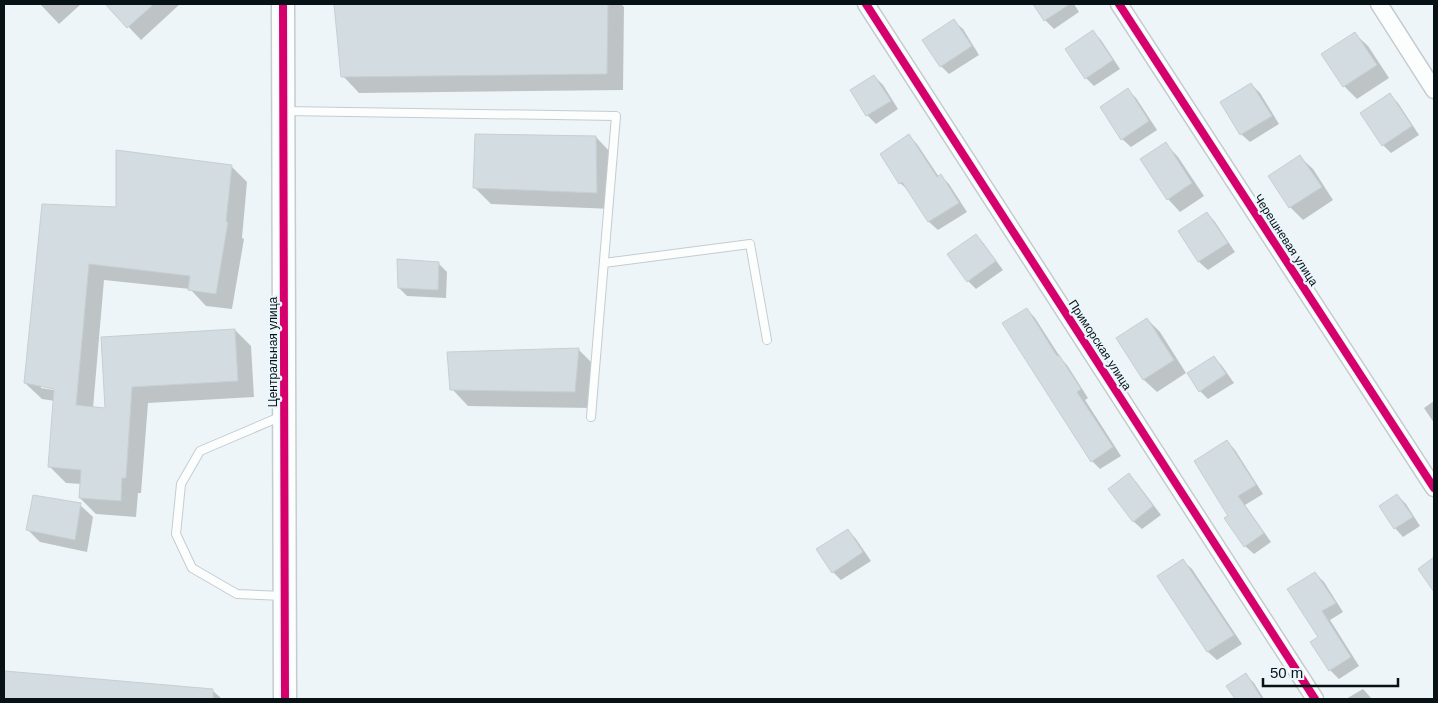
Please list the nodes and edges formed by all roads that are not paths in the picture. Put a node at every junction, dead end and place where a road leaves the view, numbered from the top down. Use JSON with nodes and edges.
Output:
{"nodes":[{"id":1,"x":283,"y":4,"type":"edge"},
{"id":2,"x":866,"y":4,"type":"edge"},
{"id":3,"x":1119,"y":4,"type":"edge"},
{"id":4,"x":1379,"y":4,"type":"edge"},
{"id":5,"x":1434,"y":90,"type":"edge"},
{"id":6,"x":282,"y":111,"type":"junction"},
{"id":7,"x":604,"y":264,"type":"junction"},
{"id":8,"x":767,"y":340,"type":"dead end"},
{"id":9,"x":284,"y":415,"type":"junction"},
{"id":10,"x":591,"y":417,"type":"dead end"},
{"id":11,"x":1434,"y":488,"type":"edge"},
{"id":12,"x":285,"y":596,"type":"junction"},
{"id":13,"x":285,"y":699,"type":"edge"},
{"id":14,"x":1316,"y":699,"type":"edge"}],
"edges":[{"from":1,"to":6,"type":"street","name":"Центральная улица"},
{"from":2,"to":14,"type":"street","name":"Приморская улица"},
{"from":3,"to":11,"type":"street","name":"Черешневая улица"},
{"from":4,"to":5,"type":"street"},
{"from":6,"to":7,"type":"lane"},
{"from":6,"to":9,"type":"street","name":"Центральная улица"},
{"from":7,"to":8,"type":"lane"},
{"from":7,"to":10,"type":"lane"},
{"from":9,"to":12,"type":"street","name":"Центральная улица"},
{"from":9,"to":12,"type":"lane"},
{"from":12,"to":13,"type":"street","name":"Центральная улица"}]}
